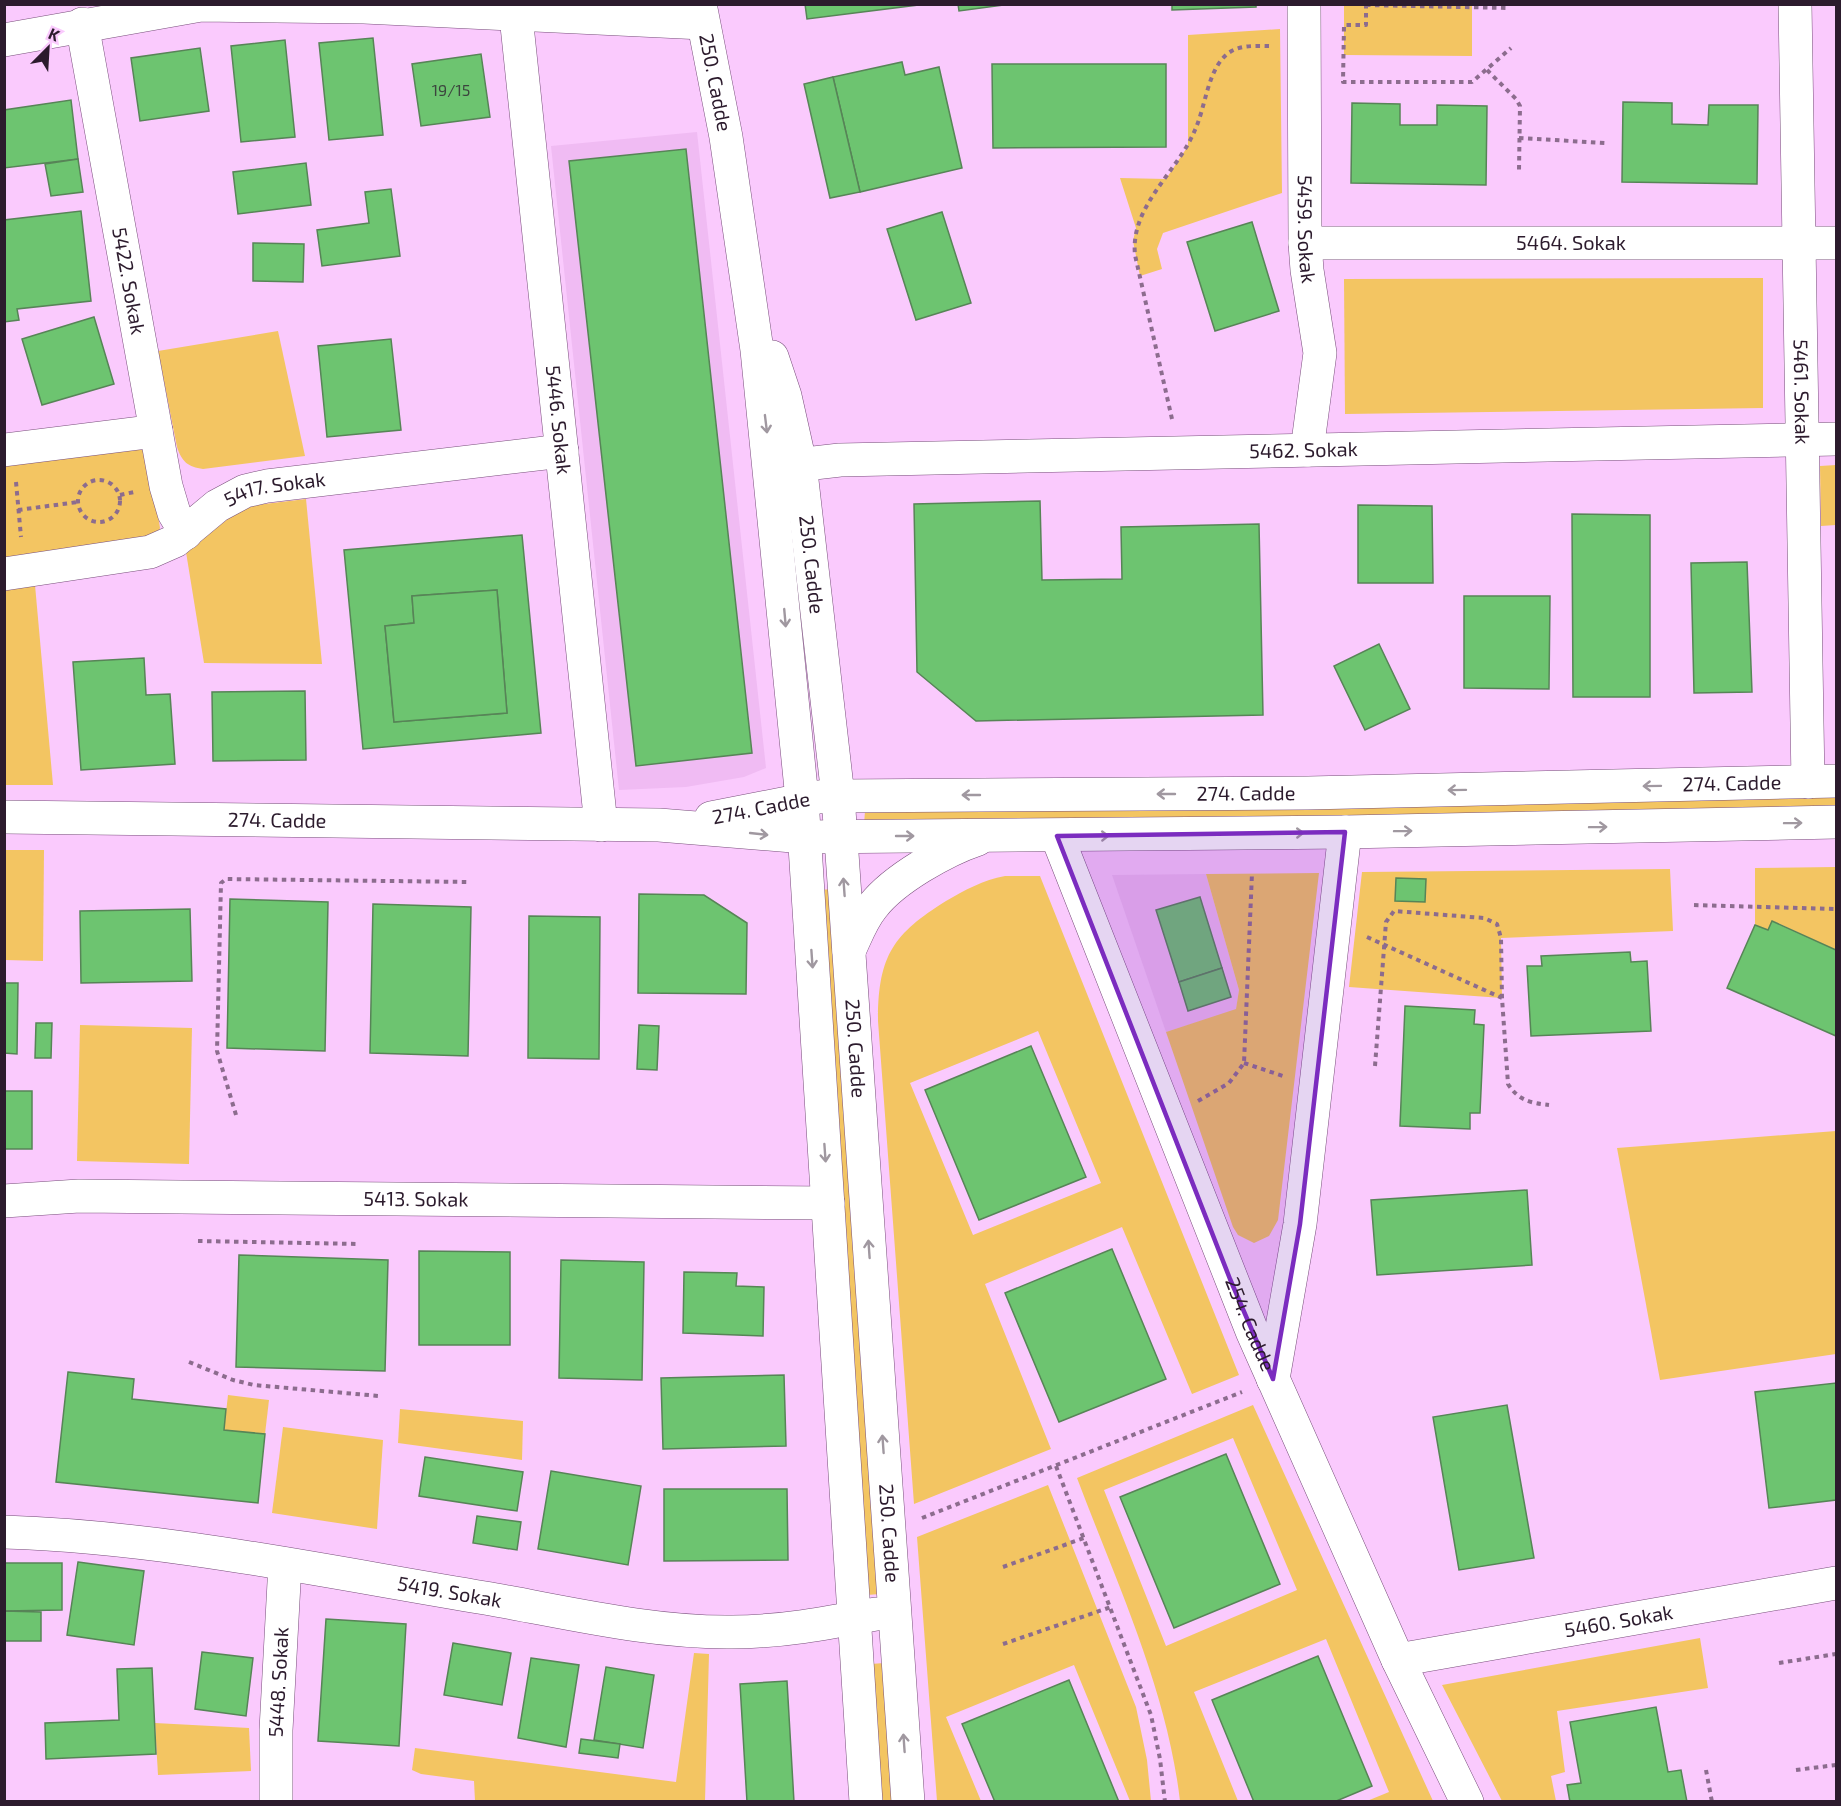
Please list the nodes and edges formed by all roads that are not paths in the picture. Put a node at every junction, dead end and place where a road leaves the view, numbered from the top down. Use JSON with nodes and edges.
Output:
{"nodes":[{"id":1,"x":1304,"y":4,"type":"edge"},
{"id":2,"x":1795,"y":4,"type":"edge"},
{"id":3,"x":701,"y":14,"type":"edge"},
{"id":4,"x":516,"y":16,"type":"junction"},
{"id":5,"x":82,"y":24,"type":"junction"},
{"id":6,"x":4,"y":40,"type":"edge"},
{"id":7,"x":1305,"y":243,"type":"junction"},
{"id":8,"x":1800,"y":243,"type":"junction"},
{"id":9,"x":1836,"y":243,"type":"edge"},
{"id":10,"x":156,"y":431,"type":"junction"},
{"id":11,"x":1836,"y":439,"type":"edge"},
{"id":12,"x":1802,"y":440,"type":"junction"},
{"id":13,"x":9,"y":449,"type":"edge"},
{"id":14,"x":1307,"y":450,"type":"junction"},
{"id":15,"x":562,"y":451,"type":"junction"},
{"id":16,"x":785,"y":466,"type":"junction"},
{"id":17,"x":186,"y":534,"type":"junction"},
{"id":18,"x":14,"y":572,"type":"edge"},
{"id":19,"x":1822,"y":782,"type":"edge"},
{"id":20,"x":838,"y":796,"type":"junction"},
{"id":21,"x":802,"y":799,"type":"junction"},
{"id":22,"x":4,"y":817,"type":"edge"},
{"id":23,"x":1836,"y":822,"type":"edge"},
{"id":24,"x":600,"y":825,"type":"junction"},
{"id":25,"x":658,"y":825,"type":"junction"},
{"id":26,"x":1345,"y":832,"type":"junction"},
{"id":27,"x":840,"y":836,"type":"junction"},
{"id":28,"x":988,"y":836,"type":"junction"},
{"id":29,"x":1057,"y":836,"type":"junction"},
{"id":30,"x":805,"y":837,"type":"junction"},
{"id":31,"x":848,"y":953,"type":"junction"},
{"id":32,"x":4,"y":1201,"type":"edge"},
{"id":33,"x":828,"y":1203,"type":"junction"},
{"id":34,"x":1273,"y":1379,"type":"junction"},
{"id":35,"x":4,"y":1533,"type":"edge"},
{"id":36,"x":285,"y":1564,"type":"junction"},
{"id":37,"x":1836,"y":1583,"type":"edge"},
{"id":38,"x":895,"y":1610,"type":"junction"},
{"id":39,"x":854,"y":1618,"type":"junction"},
{"id":40,"x":1398,"y":1660,"type":"junction"},
{"id":41,"x":276,"y":1802,"type":"edge"},
{"id":42,"x":866,"y":1802,"type":"edge"},
{"id":43,"x":908,"y":1802,"type":"edge"},
{"id":44,"x":1467,"y":1802,"type":"edge"}],
"edges":[{"from":1,"to":7,"type":"street","name":"5459. Sokak"},
{"from":2,"to":8,"type":"street","name":"5461. Sokak"},
{"from":3,"to":4,"type":"street"},
{"from":3,"to":16,"type":"street","name":"250. Cadde"},
{"from":4,"to":5,"type":"street"},
{"from":4,"to":15,"type":"street","name":"5446. Sokak"},
{"from":5,"to":6,"type":"street"},
{"from":5,"to":10,"type":"street","name":"5422. Sokak"},
{"from":7,"to":8,"type":"street","name":"5464. Sokak"},
{"from":7,"to":14,"type":"street","name":"5459. Sokak"},
{"from":8,"to":9,"type":"street","name":"5464. Sokak"},
{"from":8,"to":12,"type":"street","name":"5461. Sokak"},
{"from":10,"to":13,"type":"street"},
{"from":10,"to":17,"type":"street","name":"5422. Sokak"},
{"from":11,"to":12,"type":"street","name":"5462. Sokak"},
{"from":12,"to":14,"type":"street","name":"5462. Sokak"},
{"from":12,"to":19,"type":"street","name":"5461. Sokak"},
{"from":14,"to":16,"type":"street","name":"5462. Sokak"},
{"from":15,"to":17,"type":"street","name":"5417. Sokak"},
{"from":15,"to":24,"type":"street","name":"5446. Sokak"},
{"from":16,"to":20,"type":"street","name":"250. Cadde"},
{"from":16,"to":21,"type":"street","name":"250. Cadde","one_way":true},
{"from":17,"to":18,"type":"street","name":"5417. Sokak"},
{"from":19,"to":20,"type":"street","name":"274. Cadde","one_way":true},
{"from":20,"to":21,"type":"street","name":"274. Cadde"},
{"from":20,"to":27,"type":"street","name":"250. Cadde"},
{"from":21,"to":25,"type":"street","name":"274. Cadde"},
{"from":21,"to":30,"type":"street","name":"250. Cadde"},
{"from":22,"to":24,"type":"street","name":"274. Cadde"},
{"from":26,"to":23,"type":"street","name":"274. Cadde","one_way":true},
{"from":24,"to":25,"type":"street","name":"274. Cadde"},
{"from":25,"to":30,"type":"street","name":"274. Cadde","one_way":true},
{"from":29,"to":26,"type":"street","name":"274. Cadde","one_way":true},
{"from":26,"to":34,"type":"street"},
{"from":27,"to":28,"type":"street","name":"274. Cadde","one_way":true},
{"from":27,"to":30,"type":"street","name":"274. Cadde"},
{"from":31,"to":27,"type":"street","name":"250. Cadde","one_way":true},
{"from":28,"to":29,"type":"street","name":"274. Cadde"},
{"from":28,"to":31,"type":"street"},
{"from":29,"to":34,"type":"street","name":"254. Cadde"},
{"from":30,"to":33,"type":"street","name":"250. Cadde","one_way":true},
{"from":38,"to":31,"type":"street","name":"250. Cadde","one_way":true},
{"from":32,"to":33,"type":"street","name":"5413. Sokak"},
{"from":33,"to":39,"type":"street","name":"250. Cadde"},
{"from":34,"to":40,"type":"street","name":"254. Cadde"},
{"from":35,"to":36,"type":"street","name":"5419. Sokak"},
{"from":36,"to":39,"type":"street","name":"5419. Sokak"},
{"from":36,"to":41,"type":"street","name":"5448. Sokak"},
{"from":37,"to":40,"type":"street","name":"5460. Sokak"},
{"from":38,"to":39,"type":"street","name":"5419. Sokak"},
{"from":43,"to":38,"type":"street","name":"250. Cadde","one_way":true},
{"from":39,"to":42,"type":"street","name":"250. Cadde"},
{"from":40,"to":44,"type":"street","name":"254. Cadde"}]}
